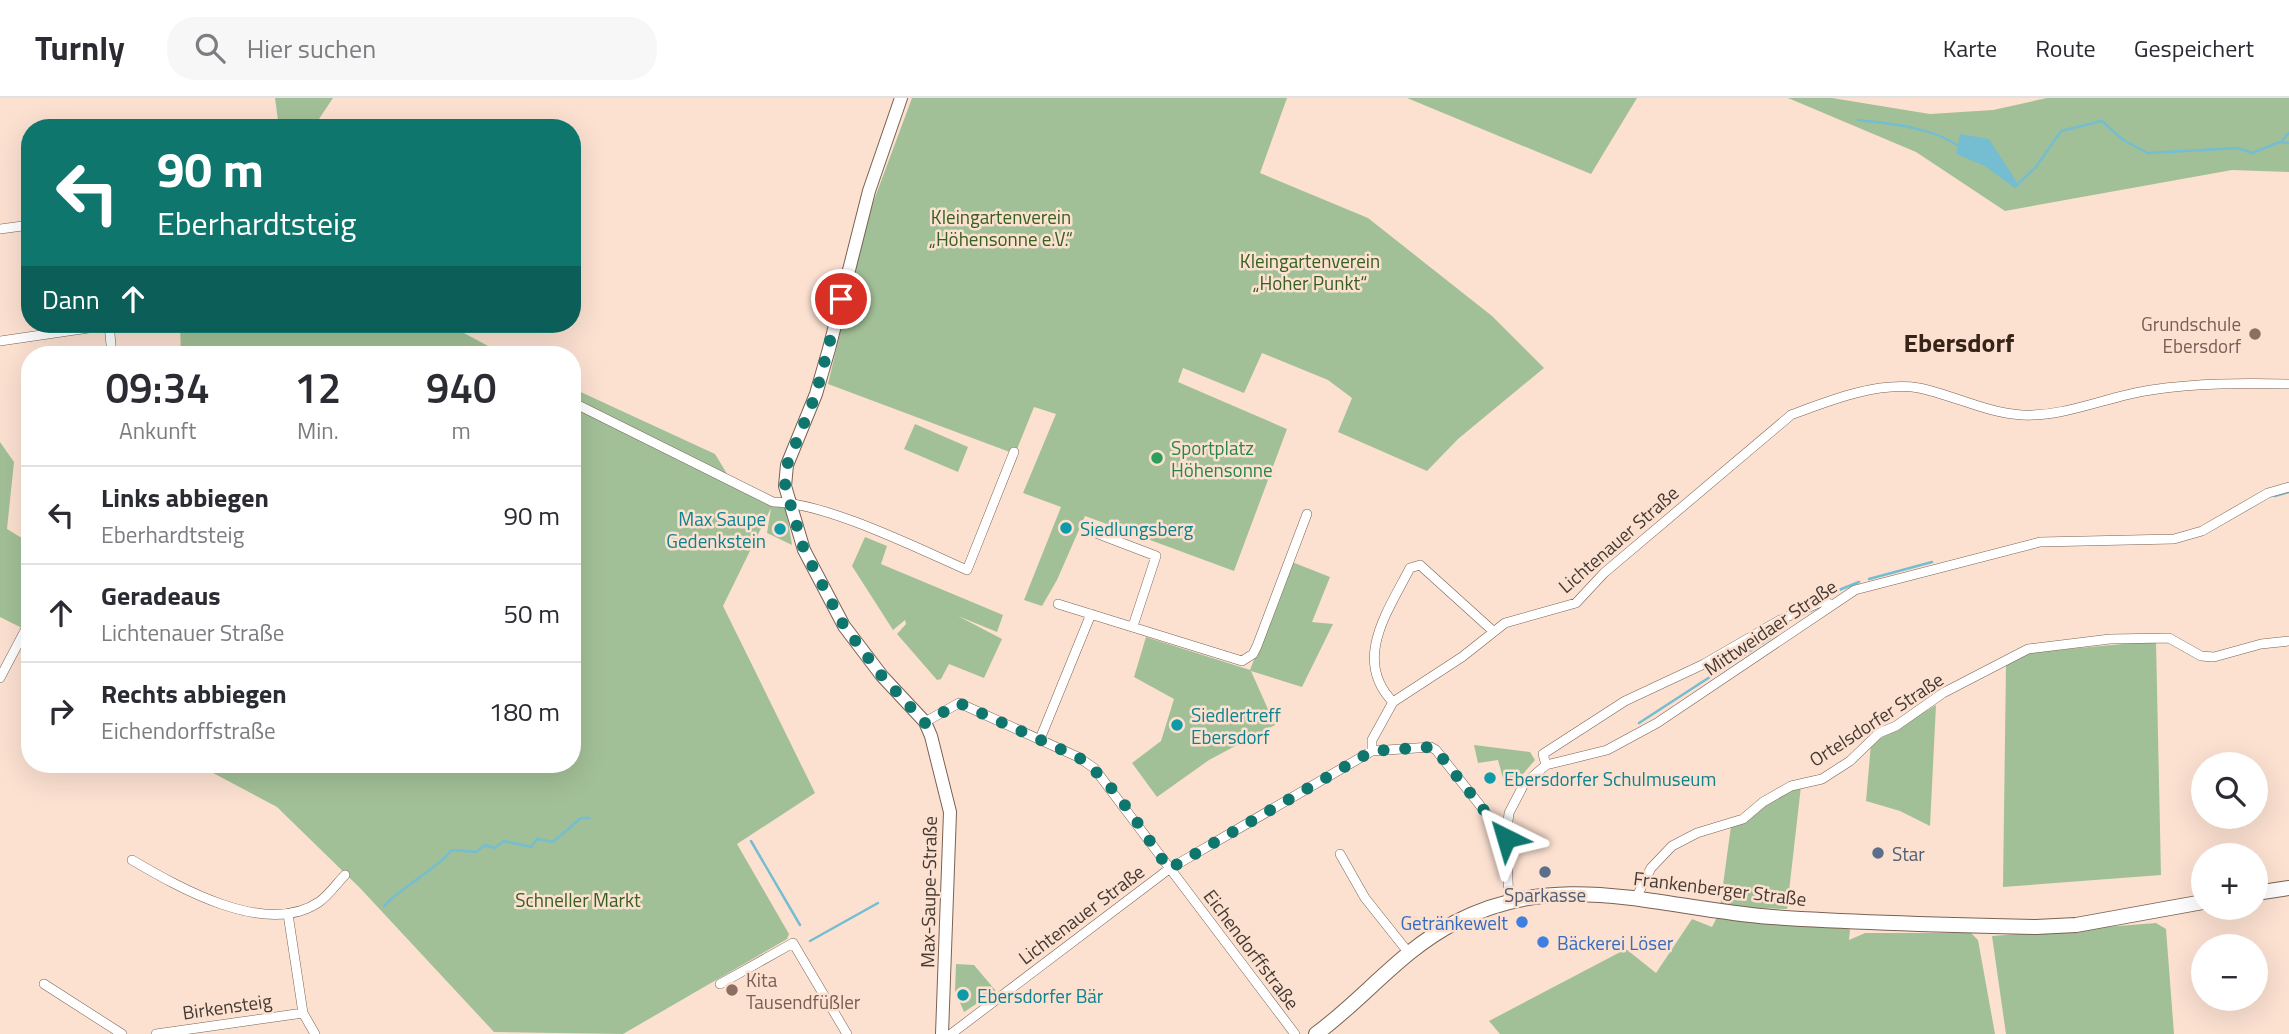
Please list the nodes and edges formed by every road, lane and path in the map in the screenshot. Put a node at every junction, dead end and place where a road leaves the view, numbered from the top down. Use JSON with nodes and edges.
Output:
{"nodes":[{"id":1,"x":901,"y":98,"type":"edge"},
{"id":2,"x":21,"y":226,"type":"edge"},
{"id":3,"x":0,"y":229,"type":"edge"},
{"id":4,"x":53,"y":333,"type":"edge"},
{"id":5,"x":0,"y":341,"type":"edge"},
{"id":6,"x":2289,"y":384,"type":"edge"},
{"id":7,"x":581,"y":407,"type":"edge"},
{"id":8,"x":1014,"y":452,"type":"dead end"},
{"id":9,"x":2289,"y":487,"type":"edge"},
{"id":10,"x":790,"y":502,"type":"junction"},
{"id":11,"x":1307,"y":514,"type":"dead end"},
{"id":12,"x":1088,"y":530,"type":"dead end"},
{"id":13,"x":1058,"y":604,"type":"dead end"},
{"id":14,"x":1831,"y":604,"type":"junction"},
{"id":15,"x":1091,"y":614,"type":"junction"},
{"id":16,"x":1133,"y":626,"type":"junction"},
{"id":17,"x":1493,"y":631,"type":"junction"},
{"id":18,"x":21,"y":638,"type":"edge"},
{"id":19,"x":2289,"y":641,"type":"edge"},
{"id":20,"x":0,"y":678,"type":"edge"},
{"id":21,"x":1393,"y":702,"type":"junction"},
{"id":22,"x":925,"y":723,"type":"junction"},
{"id":23,"x":1040,"y":739,"type":"junction"},
{"id":24,"x":1372,"y":751,"type":"junction"},
{"id":25,"x":1546,"y":765,"type":"junction"},
{"id":26,"x":1506,"y":838,"type":"junction"},
{"id":27,"x":1340,"y":854,"type":"dead end"},
{"id":28,"x":132,"y":860,"type":"dead end"},
{"id":29,"x":1169,"y":869,"type":"junction"},
{"id":30,"x":345,"y":875,"type":"dead end"},
{"id":31,"x":2289,"y":888,"type":"edge"},
{"id":32,"x":2268,"y":891,"type":"edge"},
{"id":33,"x":1636,"y":898,"type":"junction"},
{"id":34,"x":1509,"y":901,"type":"junction"},
{"id":35,"x":2191,"y":904,"type":"edge"},
{"id":36,"x":288,"y":915,"type":"junction"},
{"id":37,"x":1408,"y":952,"type":"junction"},
{"id":38,"x":44,"y":984,"type":"dead end"},
{"id":39,"x":720,"y":984,"type":"dead end"},
{"id":40,"x":303,"y":1013,"type":"junction"},
{"id":41,"x":122,"y":1034,"type":"edge"},
{"id":42,"x":156,"y":1034,"type":"edge"},
{"id":43,"x":315,"y":1034,"type":"edge"},
{"id":44,"x":847,"y":1034,"type":"edge"},
{"id":45,"x":942,"y":1034,"type":"edge"},
{"id":46,"x":951,"y":1034,"type":"edge"},
{"id":47,"x":1295,"y":1034,"type":"edge"},
{"id":48,"x":1316,"y":1034,"type":"edge"}],
"edges":[{"from":1,"to":10,"type":"street","name":"Max-Saupe-Straße"},
{"from":2,"to":3,"type":"street"},
{"from":4,"to":5,"type":"street"},
{"from":6,"to":17,"type":"street","name":"Lichtenauer Straße"},
{"from":7,"to":10,"type":"street"},
{"from":8,"to":10,"type":"street"},
{"from":9,"to":14,"type":"street","name":"Mittweidaer Straße"},
{"from":10,"to":22,"type":"street","name":"Max-Saupe-Straße"},
{"from":11,"to":16,"type":"street"},
{"from":12,"to":16,"type":"street"},
{"from":13,"to":15,"type":"street"},
{"from":14,"to":25,"type":"street","name":"Mittweidaer Straße"},
{"from":14,"to":25,"type":"street"},
{"from":15,"to":16,"type":"street"},
{"from":15,"to":23,"type":"street"},
{"from":17,"to":21,"type":"street","name":"Lichtenauer Straße"},
{"from":17,"to":21,"type":"street"},
{"from":18,"to":20,"type":"street"},
{"from":19,"to":33,"type":"street","name":"Ortelsdorfer Straße"},
{"from":21,"to":24,"type":"street","name":"Lichtenauer Straße"},
{"from":22,"to":23,"type":"street","name":"Eichendorffstraße"},
{"from":22,"to":45,"type":"street","name":"Max-Saupe-Straße"},
{"from":23,"to":29,"type":"street","name":"Eichendorffstraße"},
{"from":24,"to":26,"type":"street"},
{"from":24,"to":29,"type":"street","name":"Lichtenauer Straße"},
{"from":25,"to":26,"type":"street"},
{"from":26,"to":34,"type":"street"},
{"from":27,"to":37,"type":"street"},
{"from":28,"to":36,"type":"street"},
{"from":29,"to":46,"type":"street","name":"Lichtenauer Straße"},
{"from":29,"to":47,"type":"street","name":"Eichendorffstraße"},
{"from":30,"to":36,"type":"street"},
{"from":31,"to":32,"type":"main road"},
{"from":33,"to":34,"type":"main road","name":"Frankenberger Straße"},
{"from":33,"to":35,"type":"main road","name":"Frankenberger Straße"},
{"from":34,"to":37,"type":"main road","name":"Frankenberger Straße"},
{"from":36,"to":40,"type":"street"},
{"from":37,"to":48,"type":"main road","name":"Frankenberger Straße"},
{"from":38,"to":41,"type":"street"},
{"from":39,"to":44,"type":"street"},
{"from":40,"to":42,"type":"street","name":"Birkensteig"},
{"from":40,"to":43,"type":"street"}]}
